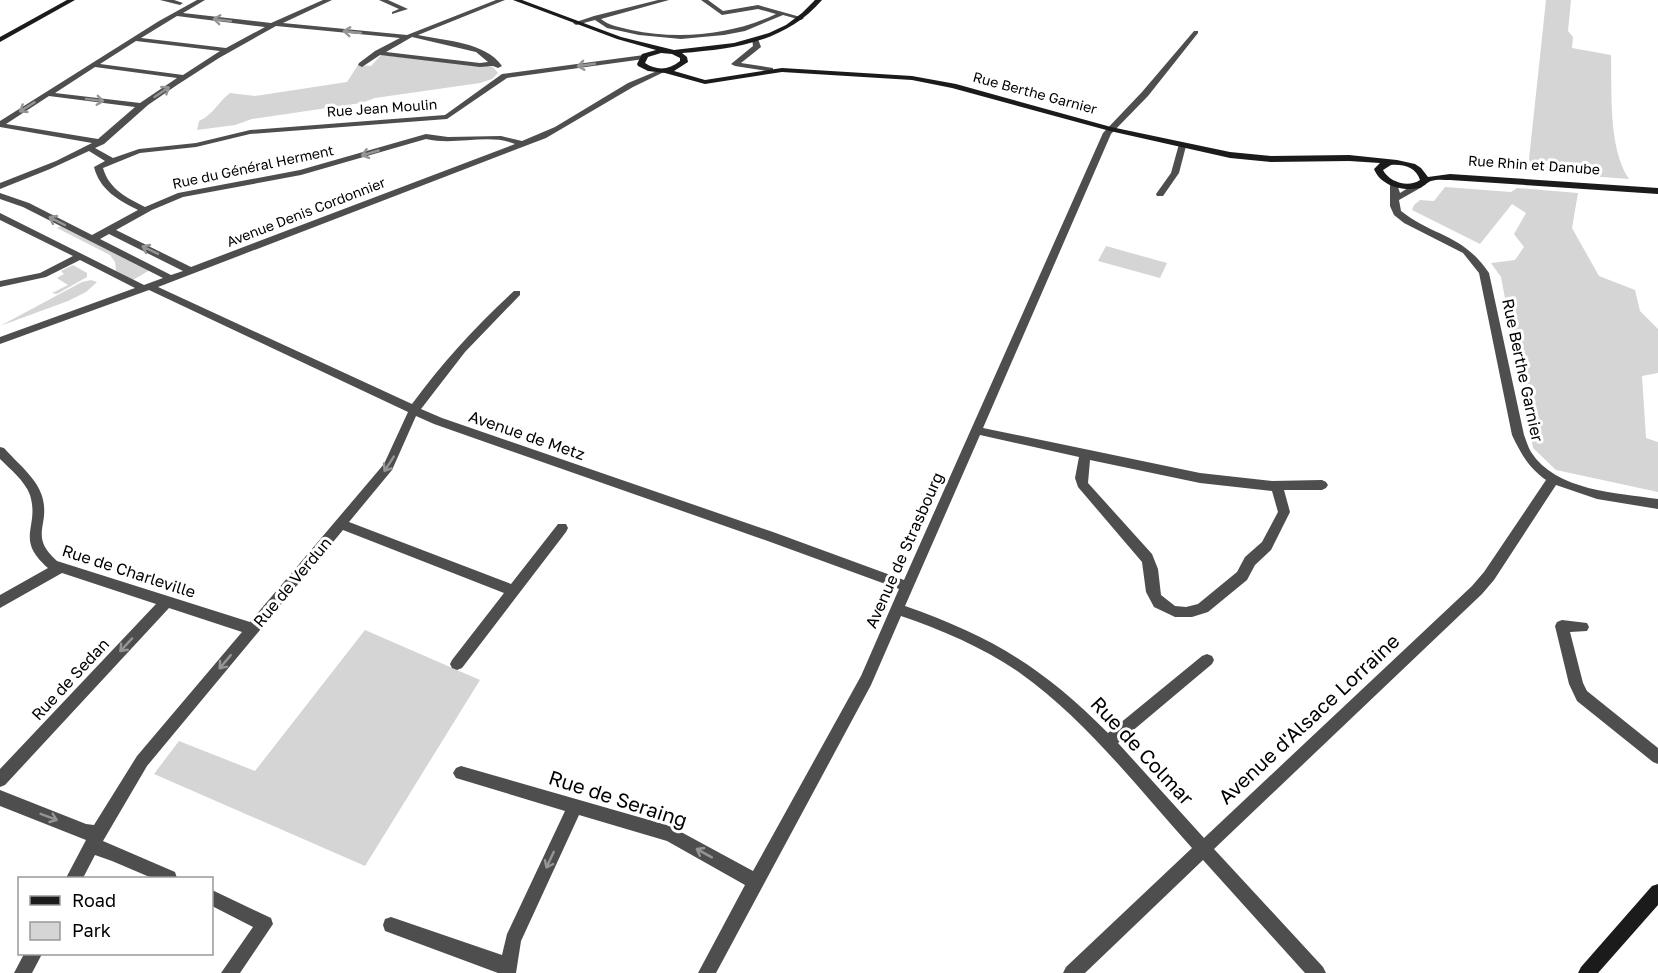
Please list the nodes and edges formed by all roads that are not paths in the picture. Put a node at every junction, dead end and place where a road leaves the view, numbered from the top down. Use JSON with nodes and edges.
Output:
{"nodes":[{"id":1,"x":72,"y":0,"type":"edge"},
{"id":2,"x":163,"y":0,"type":"edge"},
{"id":3,"x":202,"y":0,"type":"edge"},
{"id":4,"x":329,"y":0,"type":"edge"},
{"id":5,"x":382,"y":0,"type":"edge"},
{"id":6,"x":502,"y":0,"type":"edge"},
{"id":7,"x":516,"y":0,"type":"edge"},
{"id":8,"x":666,"y":0,"type":"edge"},
{"id":9,"x":704,"y":0,"type":"edge"},
{"id":10,"x":819,"y":0,"type":"edge"},
{"id":11,"x":180,"y":3,"type":"dead end"},
{"id":12,"x":640,"y":3,"type":"edge"},
{"id":13,"x":394,"y":13,"type":"dead end"},
{"id":14,"x":783,"y":13,"type":"junction"},
{"id":15,"x":174,"y":14,"type":"junction"},
{"id":16,"x":596,"y":17,"type":"junction"},
{"id":17,"x":801,"y":18,"type":"junction"},
{"id":18,"x":576,"y":23,"type":"junction"},
{"id":19,"x":271,"y":25,"type":"junction"},
{"id":20,"x":1196,"y":33,"type":"dead end"},
{"id":21,"x":412,"y":37,"type":"junction"},
{"id":22,"x":619,"y":38,"type":"junction"},
{"id":23,"x":135,"y":39,"type":"junction"},
{"id":24,"x":0,"y":40,"type":"edge"},
{"id":25,"x":755,"y":41,"type":"junction"},
{"id":26,"x":724,"y":45,"type":"junction"},
{"id":27,"x":227,"y":50,"type":"junction"},
{"id":28,"x":670,"y":52,"type":"junction"},
{"id":29,"x":378,"y":53,"type":"junction"},
{"id":30,"x":644,"y":60,"type":"junction"},
{"id":31,"x":684,"y":61,"type":"junction"},
{"id":32,"x":496,"y":63,"type":"junction"},
{"id":33,"x":94,"y":65,"type":"junction"},
{"id":34,"x":362,"y":65,"type":"dead end"},
{"id":35,"x":770,"y":70,"type":"junction"},
{"id":36,"x":663,"y":71,"type":"junction"},
{"id":37,"x":506,"y":76,"type":"junction"},
{"id":38,"x":184,"y":77,"type":"junction"},
{"id":39,"x":728,"y":78,"type":"junction"},
{"id":40,"x":48,"y":94,"type":"junction"},
{"id":41,"x":615,"y":94,"type":"junction"},
{"id":42,"x":142,"y":106,"type":"junction"},
{"id":43,"x":447,"y":117,"type":"junction"},
{"id":44,"x":0,"y":125,"type":"edge"},
{"id":45,"x":1110,"y":129,"type":"junction"},
{"id":46,"x":426,"y":136,"type":"junction"},
{"id":47,"x":100,"y":142,"type":"junction"},
{"id":48,"x":522,"y":144,"type":"junction"},
{"id":49,"x":1182,"y":146,"type":"junction"},
{"id":50,"x":89,"y":148,"type":"junction"},
{"id":51,"x":1333,"y":158,"type":"junction"},
{"id":52,"x":112,"y":161,"type":"junction"},
{"id":53,"x":1392,"y":162,"type":"junction"},
{"id":54,"x":1410,"y":165,"type":"junction"},
{"id":55,"x":1378,"y":171,"type":"junction"},
{"id":56,"x":1393,"y":183,"type":"junction"},
{"id":57,"x":1422,"y":183,"type":"junction"},
{"id":58,"x":0,"y":188,"type":"edge"},
{"id":59,"x":1658,"y":189,"type":"edge"},
{"id":60,"x":1160,"y":194,"type":"dead end"},
{"id":61,"x":0,"y":196,"type":"edge"},
{"id":62,"x":1395,"y":199,"type":"junction"},
{"id":63,"x":145,"y":210,"type":"junction"},
{"id":64,"x":0,"y":216,"type":"edge"},
{"id":65,"x":109,"y":230,"type":"junction"},
{"id":66,"x":92,"y":239,"type":"junction"},
{"id":67,"x":81,"y":256,"type":"junction"},
{"id":68,"x":191,"y":271,"type":"junction"},
{"id":69,"x":170,"y":278,"type":"junction"},
{"id":70,"x":0,"y":284,"type":"edge"},
{"id":71,"x":145,"y":287,"type":"junction"},
{"id":72,"x":517,"y":293,"type":"dead end"},
{"id":73,"x":0,"y":341,"type":"edge"},
{"id":74,"x":414,"y":411,"type":"junction"},
{"id":75,"x":976,"y":430,"type":"junction"},
{"id":76,"x":0,"y":451,"type":"edge"},
{"id":77,"x":1085,"y":455,"type":"junction"},
{"id":78,"x":1554,"y":478,"type":"junction"},
{"id":79,"x":1323,"y":485,"type":"dead end"},
{"id":80,"x":1277,"y":486,"type":"junction"},
{"id":81,"x":1658,"y":504,"type":"edge"},
{"id":82,"x":340,"y":524,"type":"junction"},
{"id":83,"x":562,"y":528,"type":"dead end"},
{"id":84,"x":60,"y":568,"type":"junction"},
{"id":85,"x":908,"y":587,"type":"junction"},
{"id":86,"x":513,"y":591,"type":"junction"},
{"id":87,"x":0,"y":602,"type":"edge"},
{"id":88,"x":166,"y":602,"type":"junction"},
{"id":89,"x":898,"y":609,"type":"junction"},
{"id":90,"x":1582,"y":627,"type":"dead end"},
{"id":91,"x":252,"y":629,"type":"junction"},
{"id":92,"x":1207,"y":660,"type":"dead end"},
{"id":93,"x":457,"y":664,"type":"dead end"},
{"id":94,"x":1108,"y":742,"type":"junction"},
{"id":95,"x":1658,"y":757,"type":"edge"},
{"id":96,"x":461,"y":773,"type":"dead end"},
{"id":97,"x":0,"y":780,"type":"edge"},
{"id":98,"x":0,"y":798,"type":"edge"},
{"id":99,"x":575,"y":807,"type":"junction"},
{"id":100,"x":95,"y":839,"type":"junction"},
{"id":101,"x":1202,"y":848,"type":"junction"},
{"id":102,"x":75,"y":877,"type":"edge"},
{"id":103,"x":165,"y":877,"type":"edge"},
{"id":104,"x":755,"y":881,"type":"junction"},
{"id":105,"x":1658,"y":892,"type":"edge"},
{"id":106,"x":213,"y":898,"type":"edge"},
{"id":107,"x":391,"y":925,"type":"dead end"},
{"id":108,"x":32,"y":955,"type":"edge"},
{"id":109,"x":507,"y":970,"type":"edge"},
{"id":110,"x":23,"y":973,"type":"edge"},
{"id":111,"x":230,"y":973,"type":"edge"},
{"id":112,"x":707,"y":973,"type":"edge"},
{"id":113,"x":1072,"y":973,"type":"edge"},
{"id":114,"x":1317,"y":973,"type":"edge"},
{"id":115,"x":1587,"y":973,"type":"edge"}],
"edges":[{"from":1,"to":24,"type":"main road"},
{"from":2,"to":11,"type":"street"},
{"from":3,"to":15,"type":"street"},
{"from":4,"to":19,"type":"street"},
{"from":5,"to":13,"type":"street"},
{"from":6,"to":21,"type":"street"},
{"from":7,"to":18,"type":"main road"},
{"from":8,"to":12,"type":"street"},
{"from":9,"to":14,"type":"street"},
{"from":10,"to":17,"type":"main road"},
{"from":12,"to":16,"type":"street"},
{"from":14,"to":16,"type":"street"},
{"from":14,"to":17,"type":"street"},
{"from":19,"to":15,"type":"street","one_way":true},
{"from":15,"to":23,"type":"street"},
{"from":16,"to":18,"type":"street"},
{"from":17,"to":25,"type":"main road"},
{"from":18,"to":22,"type":"main road"},
{"from":21,"to":19,"type":"street","one_way":true},
{"from":19,"to":27,"type":"street"},
{"from":20,"to":45,"type":"street"},
{"from":21,"to":29,"type":"street"},
{"from":21,"to":32,"type":"street"},
{"from":22,"to":28,"type":"main road"},
{"from":22,"to":30,"type":"main road"},
{"from":23,"to":27,"type":"street"},
{"from":23,"to":33,"type":"street"},
{"from":25,"to":26,"type":"main road"},
{"from":25,"to":35,"type":"street"},
{"from":26,"to":28,"type":"main road"},
{"from":26,"to":31,"type":"main road"},
{"from":27,"to":38,"type":"street"},
{"from":28,"to":30,"type":"main road"},
{"from":28,"to":31,"type":"main road","name":"Rue Berthe Garnier"},
{"from":29,"to":32,"type":"street"},
{"from":29,"to":34,"type":"street"},
{"from":30,"to":36,"type":"main road","name":"Rue Berthe Garnier"},
{"from":30,"to":37,"type":"street","name":"Rue Jean Moulin","one_way":true},
{"from":30,"to":41,"type":"street","name":"Avenue Denis Cordonnier"},
{"from":31,"to":36,"type":"main road"},
{"from":31,"to":39,"type":"main road","name":"Rue Berthe Garnier"},
{"from":32,"to":37,"type":"street"},
{"from":33,"to":38,"type":"street"},
{"from":33,"to":40,"type":"street"},
{"from":35,"to":39,"type":"main road","name":"Rue Berthe Garnier"},
{"from":35,"to":45,"type":"main road","name":"Rue Berthe Garnier"},
{"from":36,"to":39,"type":"main road","name":"Rue Berthe Garnier"},
{"from":36,"to":41,"type":"street","name":"Avenue Denis Cordonnier"},
{"from":37,"to":43,"type":"street","name":"Rue Jean Moulin"},
{"from":42,"to":38,"type":"street","one_way":true},
{"from":40,"to":42,"type":"street","one_way":true},
{"from":40,"to":44,"type":"street","one_way":true},
{"from":41,"to":48,"type":"street","name":"Avenue Denis Cordonnier"},
{"from":42,"to":47,"type":"street"},
{"from":43,"to":46,"type":"street","name":"Rue du Général Herment"},
{"from":43,"to":52,"type":"street","name":"Rue Jean Moulin"},
{"from":44,"to":47,"type":"street"},
{"from":45,"to":49,"type":"main road","name":"Rue Berthe Garnier"},
{"from":45,"to":75,"type":"street","name":"Avenue de Strasbourg"},
{"from":46,"to":48,"type":"street","name":"Rue du Général Herment"},
{"from":46,"to":63,"type":"street","name":"Rue du Général Herment","one_way":true},
{"from":47,"to":50,"type":"street"},
{"from":48,"to":68,"type":"street","name":"Avenue Denis Cordonnier"},
{"from":49,"to":51,"type":"main road","name":"Rue Berthe Garnier"},
{"from":49,"to":60,"type":"street"},
{"from":50,"to":52,"type":"street"},
{"from":50,"to":58,"type":"street"},
{"from":51,"to":53,"type":"main road","name":"Rue Berthe Garnier"},
{"from":51,"to":55,"type":"main road","name":"Rue Berthe Garnier"},
{"from":52,"to":63,"type":"street"},
{"from":53,"to":54,"type":"main road","name":"Rue Rhin et Danube"},
{"from":53,"to":55,"type":"main road"},
{"from":54,"to":57,"type":"main road"},
{"from":54,"to":59,"type":"main road","name":"Rue Rhin et Danube"},
{"from":55,"to":56,"type":"main road","name":"Rue Berthe Garnier"},
{"from":56,"to":57,"type":"main road","name":"Rue Rhin et Danube"},
{"from":56,"to":62,"type":"street","name":"Rue Berthe Garnier"},
{"from":57,"to":59,"type":"main road","name":"Rue Rhin et Danube"},
{"from":57,"to":62,"type":"street"},
{"from":66,"to":61,"type":"street","one_way":true},
{"from":62,"to":78,"type":"street","name":"Rue Berthe Garnier"},
{"from":63,"to":65,"type":"street","name":"Rue du Général Herment"},
{"from":64,"to":67,"type":"street","name":"Avenue de Metz"},
{"from":65,"to":66,"type":"street","name":"Rue du Général Herment"},
{"from":68,"to":65,"type":"street","one_way":true},
{"from":66,"to":69,"type":"street"},
{"from":67,"to":70,"type":"street"},
{"from":67,"to":71,"type":"street","name":"Avenue de Metz"},
{"from":68,"to":69,"type":"street","name":"Avenue Denis Cordonnier"},
{"from":69,"to":71,"type":"street","name":"Avenue Denis Cordonnier"},
{"from":71,"to":73,"type":"street","name":"Avenue Denis Cordonnier"},
{"from":71,"to":74,"type":"street","name":"Avenue de Metz"},
{"from":72,"to":74,"type":"street","name":"Rue de Verdun"},
{"from":74,"to":82,"type":"street","name":"Rue de Verdun","one_way":true},
{"from":74,"to":85,"type":"street","name":"Avenue de Metz"},
{"from":75,"to":77,"type":"street"},
{"from":75,"to":85,"type":"street","name":"Avenue de Strasbourg"},
{"from":76,"to":84,"type":"street","name":"Rue de Charleville"},
{"from":77,"to":80,"type":"street"},
{"from":77,"to":80,"type":"street"},
{"from":78,"to":81,"type":"street","name":"Rue Berthe Garnier"},
{"from":78,"to":101,"type":"street","name":"Avenue d'Alsace Lorraine"},
{"from":79,"to":80,"type":"street"},
{"from":82,"to":86,"type":"street"},
{"from":82,"to":91,"type":"street","name":"Rue de Verdun"},
{"from":83,"to":86,"type":"street"},
{"from":84,"to":87,"type":"street"},
{"from":84,"to":88,"type":"street","name":"Rue de Charleville"},
{"from":85,"to":89,"type":"street","name":"Avenue de Strasbourg"},
{"from":86,"to":93,"type":"street"},
{"from":88,"to":91,"type":"street","name":"Rue de Charleville"},
{"from":88,"to":97,"type":"street","name":"Rue de Sedan","one_way":true},
{"from":89,"to":94,"type":"street","name":"Rue de Colmar"},
{"from":89,"to":104,"type":"street","name":"Avenue de Strasbourg"},
{"from":90,"to":95,"type":"street"},
{"from":91,"to":100,"type":"street","name":"Rue de Verdun","one_way":true},
{"from":92,"to":94,"type":"street"},
{"from":94,"to":101,"type":"street","name":"Rue de Colmar"},
{"from":96,"to":99,"type":"street","name":"Rue de Seraing"},
{"from":98,"to":100,"type":"street","one_way":true},
{"from":104,"to":99,"type":"street","name":"Rue de Seraing","one_way":true},
{"from":99,"to":109,"type":"street","one_way":true},
{"from":100,"to":102,"type":"street","name":"Rue de Verdun"},
{"from":100,"to":103,"type":"street"},
{"from":101,"to":113,"type":"street","name":"Avenue d'Alsace Lorraine"},
{"from":101,"to":114,"type":"street","name":"Rue de Colmar"},
{"from":104,"to":112,"type":"street","name":"Avenue de Strasbourg"},
{"from":105,"to":115,"type":"main road"},
{"from":106,"to":111,"type":"street"},
{"from":107,"to":109,"type":"street"},
{"from":108,"to":110,"type":"street"}]}
